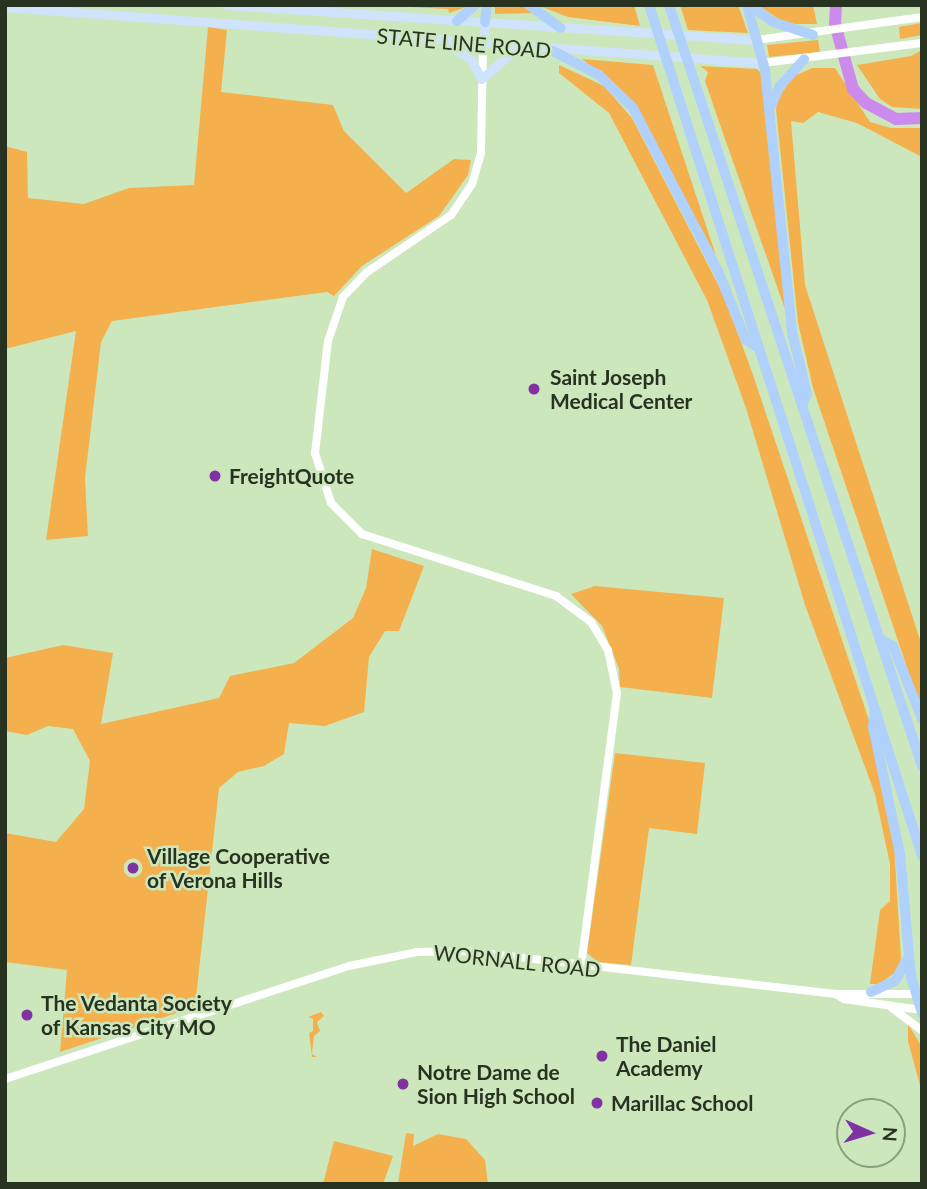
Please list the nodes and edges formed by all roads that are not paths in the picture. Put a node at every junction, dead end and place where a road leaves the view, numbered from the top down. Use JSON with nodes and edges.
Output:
{"nodes":[{"id":1,"x":226,"y":5,"type":"edge"},
{"id":2,"x":475,"y":5,"type":"edge"},
{"id":3,"x":486,"y":5,"type":"edge"},
{"id":4,"x":529,"y":5,"type":"edge"},
{"id":5,"x":748,"y":5,"type":"edge"},
{"id":6,"x":670,"y":7,"type":"edge"},
{"id":7,"x":5,"y":8,"type":"edge"},
{"id":8,"x":650,"y":8,"type":"edge"},
{"id":9,"x":922,"y":17,"type":"edge"},
{"id":10,"x":457,"y":21,"type":"junction"},
{"id":11,"x":485,"y":22,"type":"junction"},
{"id":12,"x":561,"y":28,"type":"junction"},
{"id":13,"x":813,"y":35,"type":"junction"},
{"id":14,"x":757,"y":40,"type":"junction"},
{"id":15,"x":442,"y":43,"type":"junction"},
{"id":16,"x":922,"y":43,"type":"edge"},
{"id":17,"x":483,"y":46,"type":"junction"},
{"id":18,"x":517,"y":48,"type":"junction"},
{"id":19,"x":553,"y":51,"type":"junction"},
{"id":20,"x":804,"y":59,"type":"junction"},
{"id":21,"x":763,"y":63,"type":"junction"},
{"id":22,"x":481,"y":79,"type":"junction"},
{"id":23,"x":769,"y":111,"type":"junction"},
{"id":24,"x":758,"y":347,"type":"junction"},
{"id":25,"x":802,"y":405,"type":"junction"},
{"id":26,"x":882,"y":640,"type":"junction"},
{"id":27,"x":875,"y":704,"type":"junction"},
{"id":28,"x":922,"y":719,"type":"edge"},
{"id":29,"x":922,"y":766,"type":"edge"},
{"id":30,"x":922,"y":856,"type":"edge"},
{"id":31,"x":908,"y":953,"type":"junction"},
{"id":32,"x":581,"y":967,"type":"junction"},
{"id":33,"x":871,"y":992,"type":"junction"},
{"id":34,"x":836,"y":994,"type":"junction"},
{"id":35,"x":918,"y":994,"type":"edge"},
{"id":36,"x":890,"y":1007,"type":"junction"},
{"id":37,"x":922,"y":1011,"type":"edge"},
{"id":38,"x":922,"y":1031,"type":"edge"},
{"id":39,"x":5,"y":1079,"type":"edge"}],
"edges":[{"from":1,"to":10,"type":"main road","name":"STATE LINE ROAD"},
{"from":2,"to":10,"type":"highway"},
{"from":3,"to":11,"type":"highway"},
{"from":4,"to":12,"type":"highway"},
{"from":5,"to":13,"type":"highway"},
{"from":5,"to":14,"type":"highway"},
{"from":6,"to":25,"type":"highway"},
{"from":7,"to":15,"type":"main road","name":"STATE LINE ROAD"},
{"from":8,"to":24,"type":"highway"},
{"from":9,"to":13,"type":"main road","name":"STATE LINE ROAD"},
{"from":10,"to":11,"type":"main road","name":"STATE LINE ROAD"},
{"from":11,"to":12,"type":"main road","name":"STATE LINE ROAD"},
{"from":11,"to":17,"type":"main road"},
{"from":12,"to":14,"type":"main road","name":"STATE LINE ROAD"},
{"from":13,"to":14,"type":"main road","name":"STATE LINE ROAD"},
{"from":14,"to":21,"type":"highway"},
{"from":15,"to":17,"type":"main road","name":"STATE LINE ROAD"},
{"from":15,"to":22,"type":"main road"},
{"from":16,"to":20,"type":"main road","name":"STATE LINE ROAD"},
{"from":17,"to":18,"type":"main road","name":"STATE LINE ROAD"},
{"from":17,"to":22,"type":"main road"},
{"from":18,"to":19,"type":"main road","name":"STATE LINE ROAD"},
{"from":18,"to":22,"type":"main road"},
{"from":19,"to":21,"type":"main road","name":"STATE LINE ROAD"},
{"from":19,"to":24,"type":"highway"},
{"from":20,"to":21,"type":"main road","name":"STATE LINE ROAD"},
{"from":20,"to":23,"type":"highway"},
{"from":21,"to":23,"type":"highway"},
{"from":22,"to":32,"type":"main road"},
{"from":23,"to":25,"type":"highway"},
{"from":24,"to":27,"type":"highway"},
{"from":25,"to":26,"type":"highway"},
{"from":26,"to":28,"type":"highway"},
{"from":26,"to":29,"type":"highway"},
{"from":27,"to":30,"type":"highway"},
{"from":27,"to":31,"type":"highway"},
{"from":31,"to":33,"type":"highway"},
{"from":31,"to":35,"type":"highway"},
{"from":32,"to":34,"type":"main road","name":"WORNALL ROAD"},
{"from":32,"to":39,"type":"main road","name":"WORNALL ROAD"},
{"from":33,"to":34,"type":"main road","name":"WORNALL ROAD"},
{"from":33,"to":35,"type":"main road","name":"WORNALL ROAD"},
{"from":34,"to":36,"type":"main road","name":"WORNALL ROAD"},
{"from":35,"to":37,"type":"highway"},
{"from":36,"to":37,"type":"main road","name":"WORNALL ROAD"},
{"from":36,"to":38,"type":"main road"}]}
